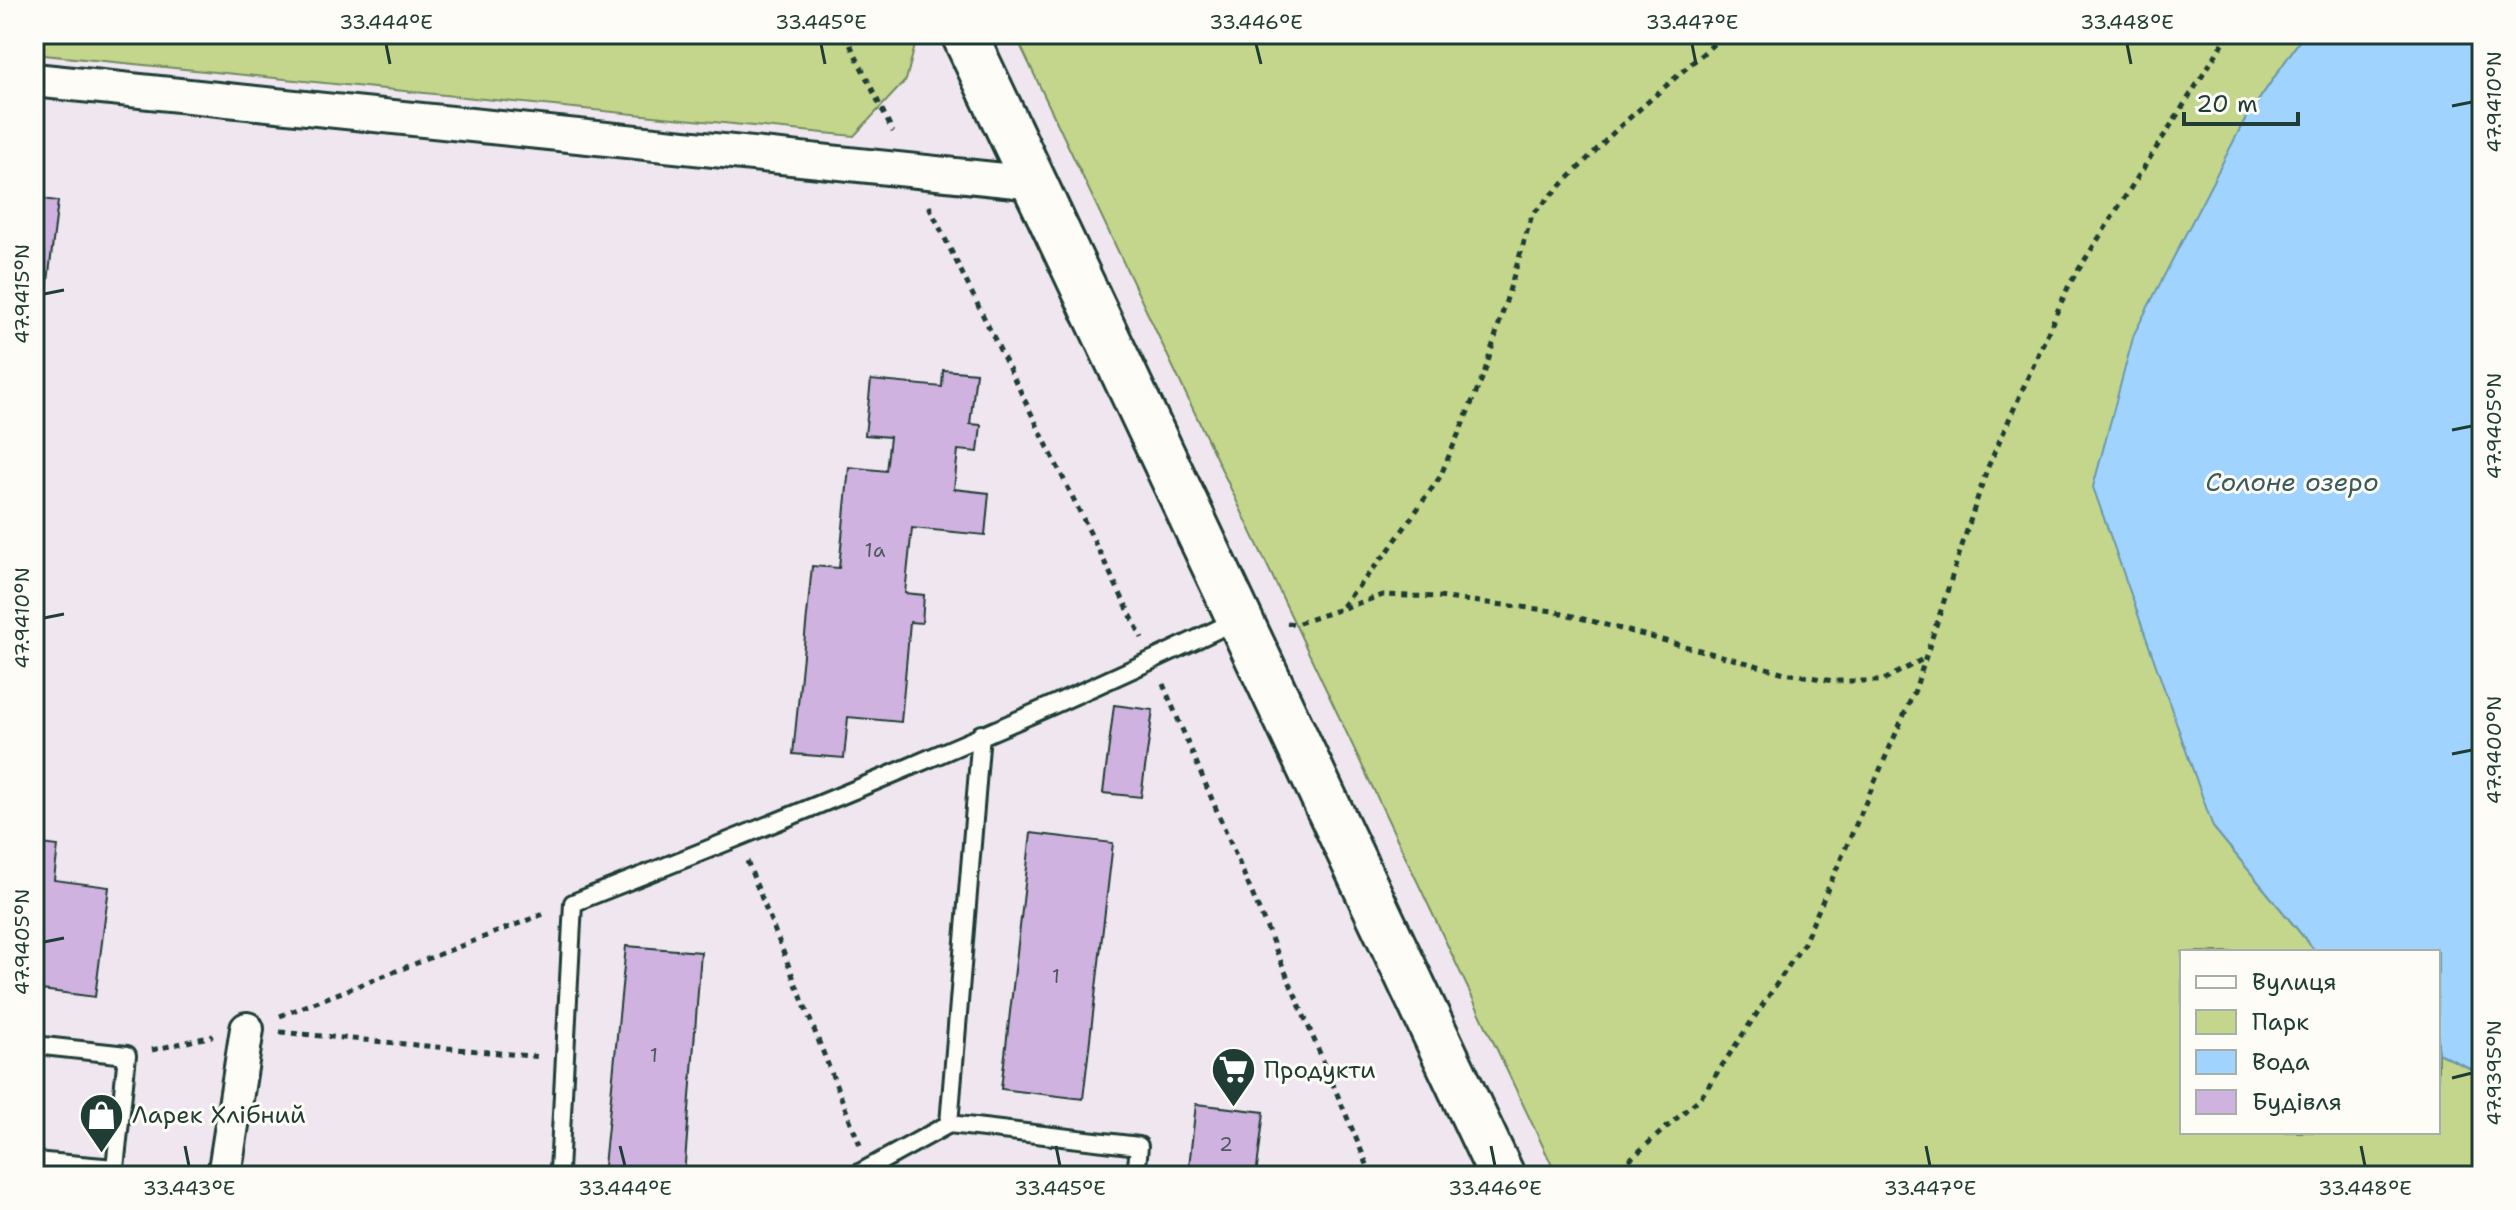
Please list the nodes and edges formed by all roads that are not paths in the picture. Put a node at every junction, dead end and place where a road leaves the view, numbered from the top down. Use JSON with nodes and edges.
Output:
{"nodes":[{"id":1,"x":964,"y":34,"type":"edge"},
{"id":2,"x":34,"y":80,"type":"edge"},
{"id":3,"x":1034,"y":183,"type":"junction"},
{"id":4,"x":1237,"y":620,"type":"junction"},
{"id":5,"x":981,"y":734,"type":"junction"},
{"id":6,"x":247,"y":1029,"type":"road end"},
{"id":7,"x":34,"y":1045,"type":"edge"},
{"id":8,"x":949,"y":1124,"type":"junction"},
{"id":9,"x":34,"y":1161,"type":"edge"},
{"id":10,"x":861,"y":1172,"type":"edge"},
{"id":11,"x":224,"y":1176,"type":"edge"},
{"id":12,"x":554,"y":1176,"type":"edge"},
{"id":13,"x":1136,"y":1176,"type":"edge"},
{"id":14,"x":1502,"y":1176,"type":"edge"}],
"edges":[{"from":1,"to":3,"type":"street"},
{"from":2,"to":3,"type":"street"},
{"from":3,"to":4,"type":"street"},
{"from":4,"to":5,"type":"lane"},
{"from":4,"to":14,"type":"street"},
{"from":5,"to":8,"type":"lane"},
{"from":5,"to":12,"type":"lane"},
{"from":6,"to":11,"type":"street"},
{"from":7,"to":9,"type":"lane"},
{"from":8,"to":10,"type":"lane"},
{"from":8,"to":13,"type":"lane"}]}
